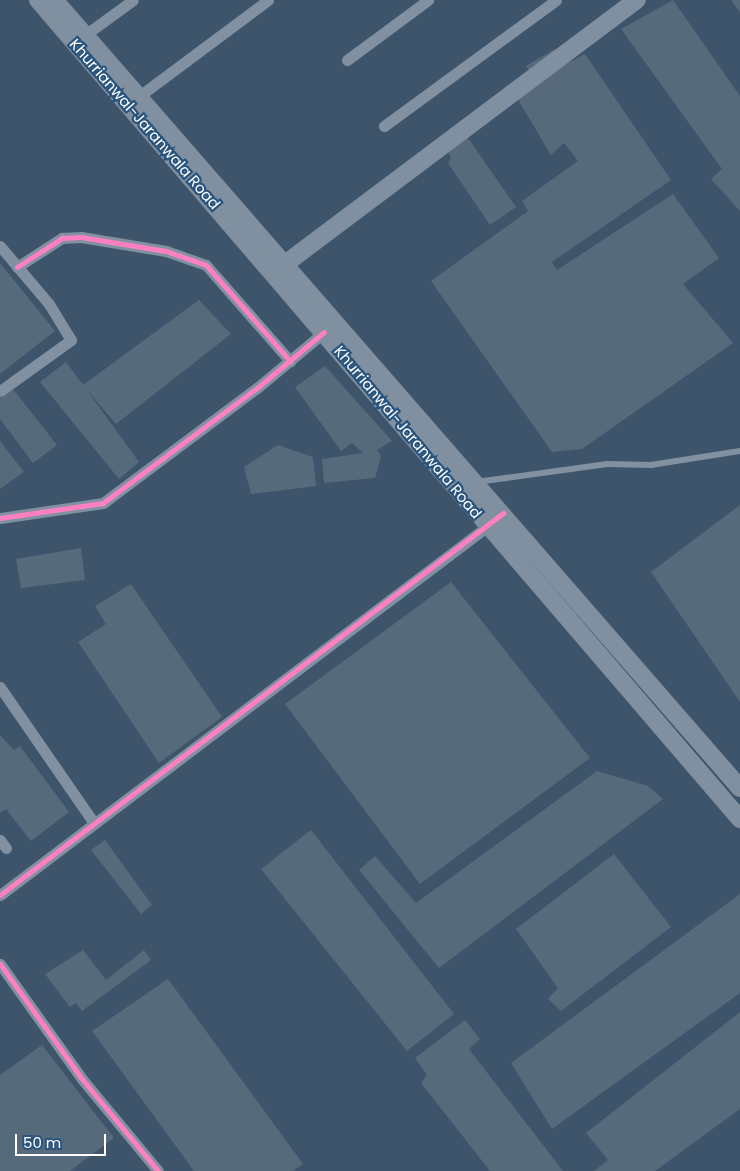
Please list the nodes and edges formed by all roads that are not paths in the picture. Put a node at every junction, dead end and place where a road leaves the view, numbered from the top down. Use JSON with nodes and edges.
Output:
{"nodes":[{"id":1,"x":38,"y":0,"type":"edge"},
{"id":2,"x":54,"y":0,"type":"edge"},
{"id":3,"x":133,"y":0,"type":"edge"},
{"id":4,"x":268,"y":0,"type":"edge"},
{"id":5,"x":428,"y":0,"type":"edge"},
{"id":6,"x":556,"y":0,"type":"edge"},
{"id":7,"x":637,"y":0,"type":"edge"},
{"id":8,"x":85,"y":35,"type":"junction"},
{"id":9,"x":347,"y":60,"type":"dead end"},
{"id":10,"x":138,"y":96,"type":"junction"},
{"id":11,"x":384,"y":126,"type":"dead end"},
{"id":12,"x":0,"y":246,"type":"edge"},
{"id":13,"x":17,"y":267,"type":"junction"},
{"id":14,"x":279,"y":268,"type":"junction"},
{"id":15,"x":324,"y":332,"type":"junction"},
{"id":16,"x":290,"y":361,"type":"junction"},
{"id":17,"x":0,"y":391,"type":"edge"},
{"id":18,"x":740,"y":451,"type":"edge"},
{"id":19,"x":477,"y":482,"type":"junction"},
{"id":20,"x":503,"y":513,"type":"junction"},
{"id":21,"x":0,"y":518,"type":"edge"},
{"id":22,"x":488,"y":526,"type":"junction"},
{"id":23,"x":0,"y":687,"type":"edge"},
{"id":24,"x":740,"y":788,"type":"edge"},
{"id":25,"x":740,"y":819,"type":"edge"},
{"id":26,"x":93,"y":822,"type":"junction"},
{"id":27,"x":0,"y":895,"type":"edge"},
{"id":28,"x":0,"y":964,"type":"edge"},
{"id":29,"x":158,"y":1171,"type":"edge"}],
"edges":[{"from":1,"to":14,"type":"main road","name":"Khurrianwal-Jaranwala Road"},
{"from":2,"to":8,"type":"main road","name":"Khurrianwal-Jaranwala Road"},
{"from":3,"to":8,"type":"street"},
{"from":4,"to":10,"type":"street"},
{"from":5,"to":9,"type":"street"},
{"from":6,"to":11,"type":"street"},
{"from":7,"to":14,"type":"main road"},
{"from":8,"to":10,"type":"main road","name":"Khurrianwal-Jaranwala Road"},
{"from":10,"to":14,"type":"main road","name":"Khurrianwal-Jaranwala Road"},
{"from":12,"to":13,"type":"street"},
{"from":13,"to":16,"type":"street"},
{"from":13,"to":17,"type":"street"},
{"from":14,"to":15,"type":"main road","name":"Khurrianwal-Jaranwala Road"},
{"from":14,"to":19,"type":"main road","name":"Khurrianwal-Jaranwala Road"},
{"from":15,"to":16,"type":"street"},
{"from":15,"to":22,"type":"main road","name":"Khurrianwal-Jaranwala Road"},
{"from":16,"to":21,"type":"street"},
{"from":18,"to":19,"type":"lane"},
{"from":19,"to":20,"type":"main road","name":"Khurrianwal-Jaranwala Road"},
{"from":20,"to":22,"type":"street"},
{"from":20,"to":24,"type":"main road","name":"Khurrianwal-Jaranwala Road"},
{"from":22,"to":25,"type":"main road","name":"Khurrianwal-Jaranwala Road"},
{"from":22,"to":26,"type":"street"},
{"from":23,"to":26,"type":"street"},
{"from":26,"to":27,"type":"street"},
{"from":28,"to":29,"type":"street"}]}
